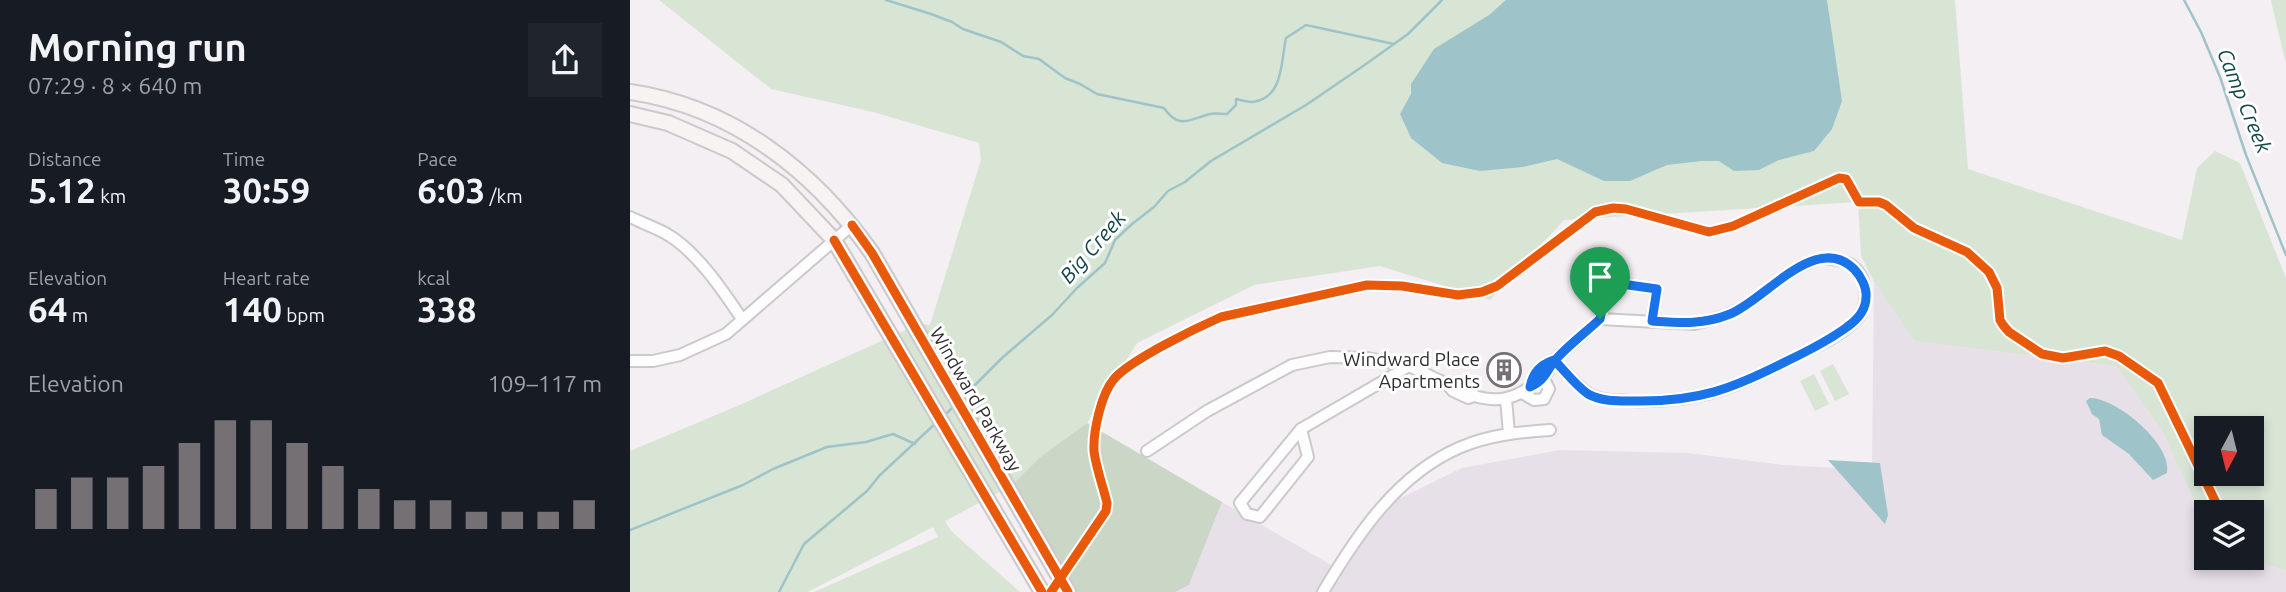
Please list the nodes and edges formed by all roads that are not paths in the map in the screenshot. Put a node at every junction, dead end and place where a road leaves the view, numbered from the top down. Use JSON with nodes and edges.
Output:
{"nodes":[{"id":1,"x":630,"y":92,"type":"edge"},
{"id":2,"x":630,"y":114,"type":"edge"},
{"id":3,"x":630,"y":217,"type":"edge"},
{"id":4,"x":852,"y":225,"type":"junction"},
{"id":5,"x":834,"y":240,"type":"junction"},
{"id":6,"x":742,"y":319,"type":"junction"},
{"id":7,"x":1600,"y":319,"type":"junction"},
{"id":8,"x":1652,"y":321,"type":"junction"},
{"id":9,"x":1554,"y":360,"type":"junction"},
{"id":10,"x":630,"y":361,"type":"edge"},
{"id":11,"x":1409,"y":366,"type":"junction"},
{"id":12,"x":1541,"y":374,"type":"junction"},
{"id":13,"x":1526,"y":390,"type":"junction"},
{"id":14,"x":1506,"y":400,"type":"junction"},
{"id":15,"x":1301,"y":429,"type":"junction"},
{"id":16,"x":1550,"y":430,"type":"dead end"},
{"id":17,"x":1509,"y":433,"type":"junction"},
{"id":18,"x":1147,"y":451,"type":"dead end"},
{"id":19,"x":1042,"y":592,"type":"edge"},
{"id":20,"x":1068,"y":592,"type":"edge"},
{"id":21,"x":1323,"y":592,"type":"edge"}],
"edges":[{"from":1,"to":4,"type":"main road","name":"Windward Parkway"},
{"from":2,"to":5,"type":"main road"},
{"from":3,"to":6,"type":"street"},
{"from":4,"to":5,"type":"street"},
{"from":4,"to":20,"type":"main road","name":"Windward Parkway"},
{"from":5,"to":6,"type":"street"},
{"from":5,"to":19,"type":"main road"},
{"from":6,"to":10,"type":"street"},
{"from":7,"to":8,"type":"street"},
{"from":7,"to":8,"type":"street"},
{"from":7,"to":9,"type":"street"},
{"from":8,"to":9,"type":"street"},
{"from":9,"to":12,"type":"street"},
{"from":11,"to":14,"type":"street"},
{"from":11,"to":15,"type":"street"},
{"from":11,"to":18,"type":"street"},
{"from":12,"to":13,"type":"street"},
{"from":12,"to":13,"type":"street"},
{"from":13,"to":14,"type":"street"},
{"from":14,"to":17,"type":"street"},
{"from":15,"to":15,"type":"street"},
{"from":16,"to":17,"type":"street"},
{"from":17,"to":21,"type":"street"}]}
